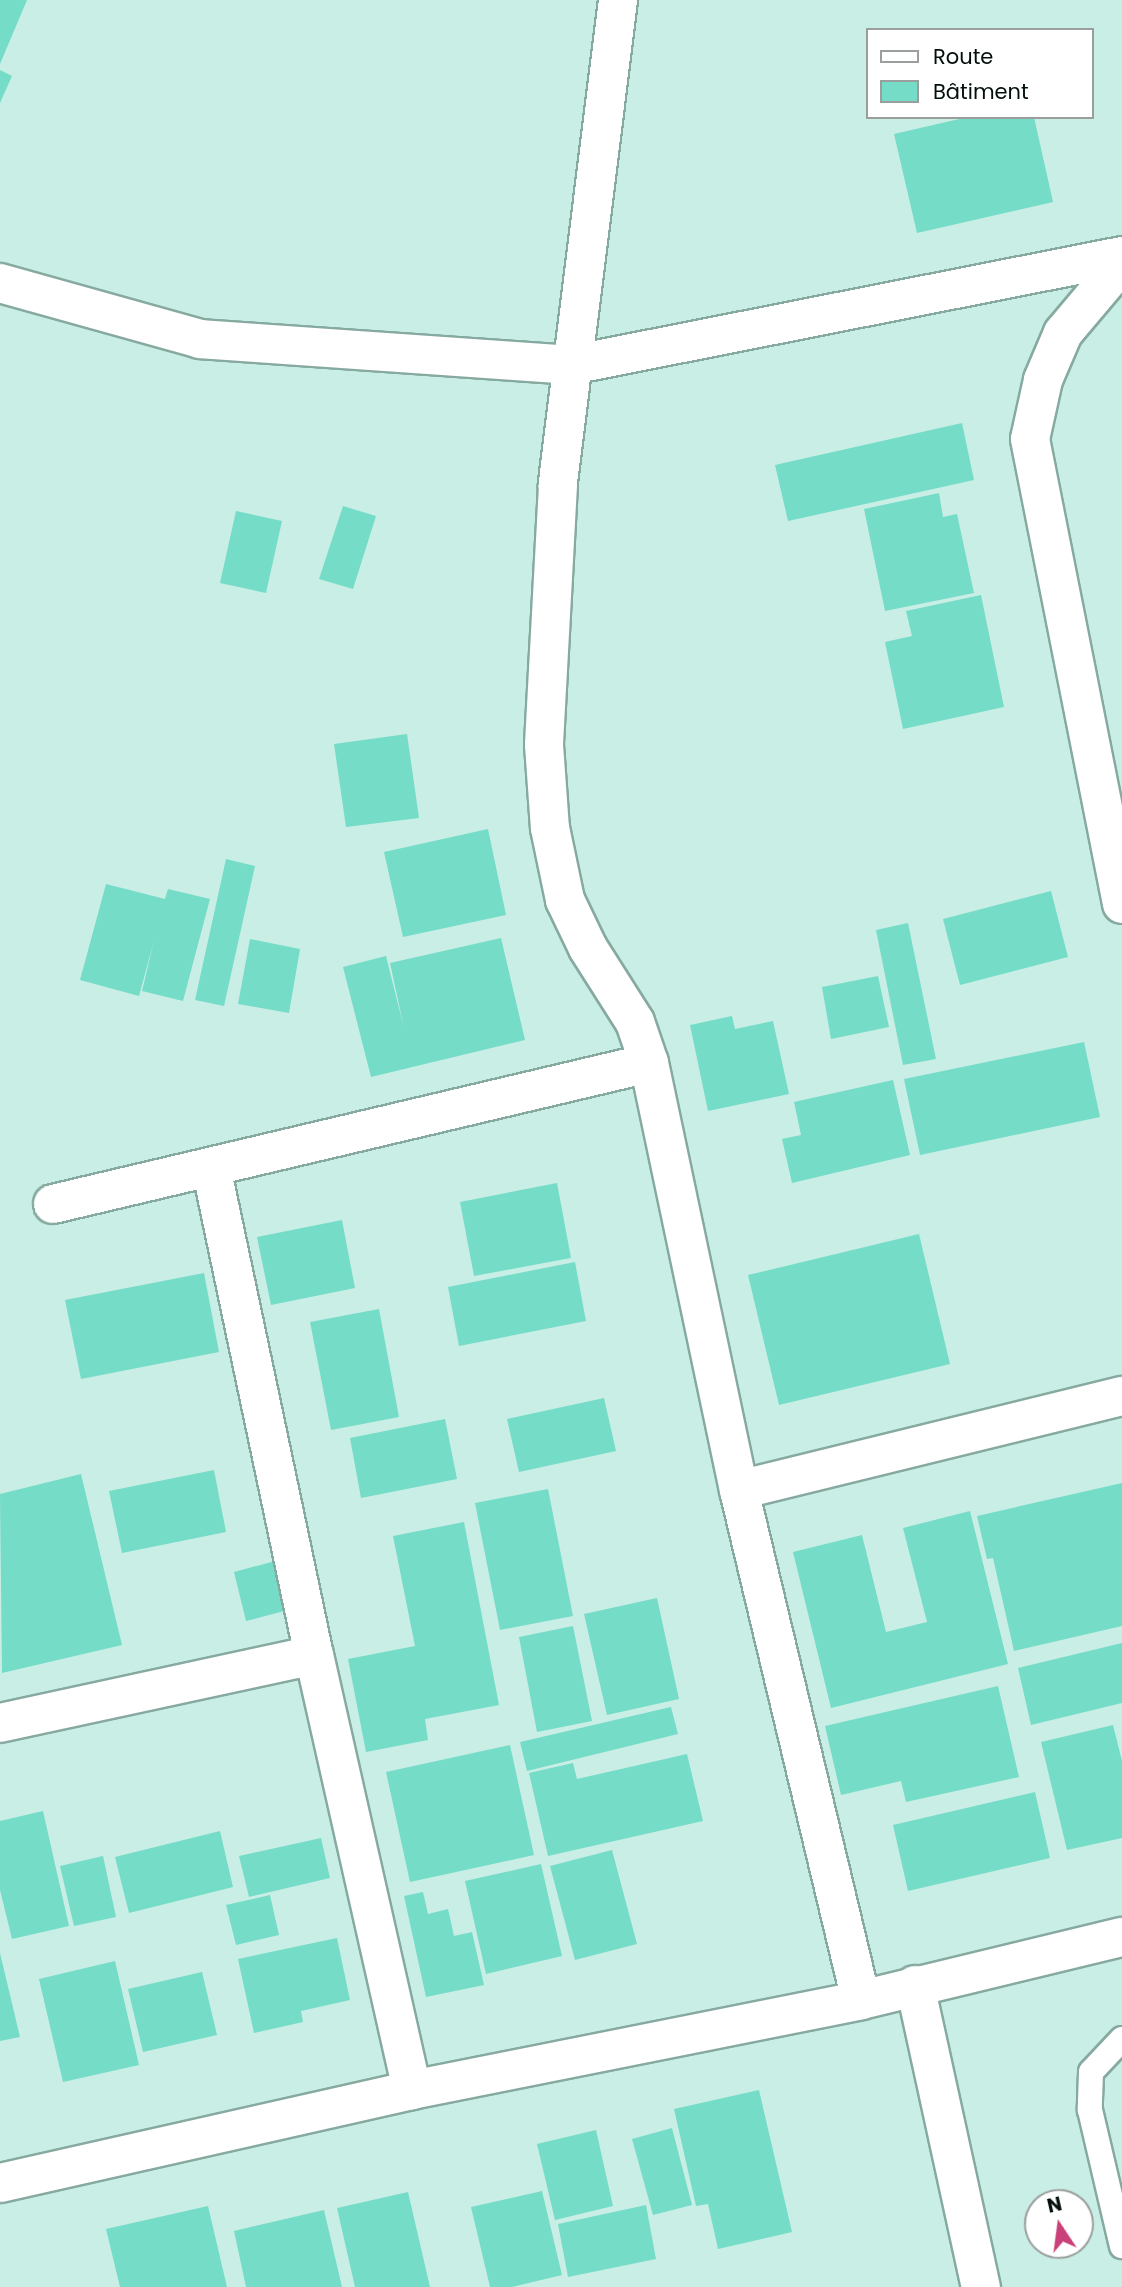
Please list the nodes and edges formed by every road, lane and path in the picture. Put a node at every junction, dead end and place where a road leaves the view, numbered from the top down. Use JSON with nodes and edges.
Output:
{"nodes":[{"id":1,"x":618,"y":0,"type":"edge"},
{"id":2,"x":1122,"y":256,"type":"edge"},
{"id":3,"x":1122,"y":263,"type":"edge"},
{"id":4,"x":0,"y":283,"type":"edge"},
{"id":5,"x":571,"y":365,"type":"junction"},
{"id":6,"x":1113,"y":809,"type":"edge"},
{"id":7,"x":1122,"y":904,"type":"edge"},
{"id":8,"x":649,"y":1063,"type":"junction"},
{"id":9,"x":211,"y":1167,"type":"junction"},
{"id":10,"x":53,"y":1204,"type":"dead end"},
{"id":11,"x":1122,"y":1396,"type":"edge"},
{"id":12,"x":738,"y":1490,"type":"junction"},
{"id":13,"x":314,"y":1655,"type":"junction"},
{"id":14,"x":0,"y":1723,"type":"edge"},
{"id":15,"x":1122,"y":1937,"type":"edge"},
{"id":16,"x":915,"y":1985,"type":"junction"},
{"id":17,"x":861,"y":2000,"type":"junction"},
{"id":18,"x":1122,"y":2039,"type":"edge"},
{"id":19,"x":412,"y":2090,"type":"junction"},
{"id":20,"x":0,"y":2183,"type":"edge"},
{"id":21,"x":1122,"y":2246,"type":"edge"},
{"id":22,"x":981,"y":2287,"type":"edge"}],
"edges":[{"from":1,"to":5,"type":"street"},
{"from":2,"to":5,"type":"street"},
{"from":3,"to":6,"type":"street"},
{"from":4,"to":5,"type":"street"},
{"from":5,"to":8,"type":"street"},
{"from":6,"to":7,"type":"street"},
{"from":8,"to":9,"type":"street"},
{"from":8,"to":12,"type":"street"},
{"from":9,"to":10,"type":"street"},
{"from":9,"to":13,"type":"street"},
{"from":11,"to":12,"type":"street"},
{"from":12,"to":17,"type":"street"},
{"from":13,"to":14,"type":"street"},
{"from":13,"to":19,"type":"street"},
{"from":15,"to":16,"type":"street"},
{"from":16,"to":17,"type":"street"},
{"from":16,"to":22,"type":"street"},
{"from":17,"to":19,"type":"street"},
{"from":18,"to":21,"type":"lane"},
{"from":19,"to":20,"type":"street"}]}
